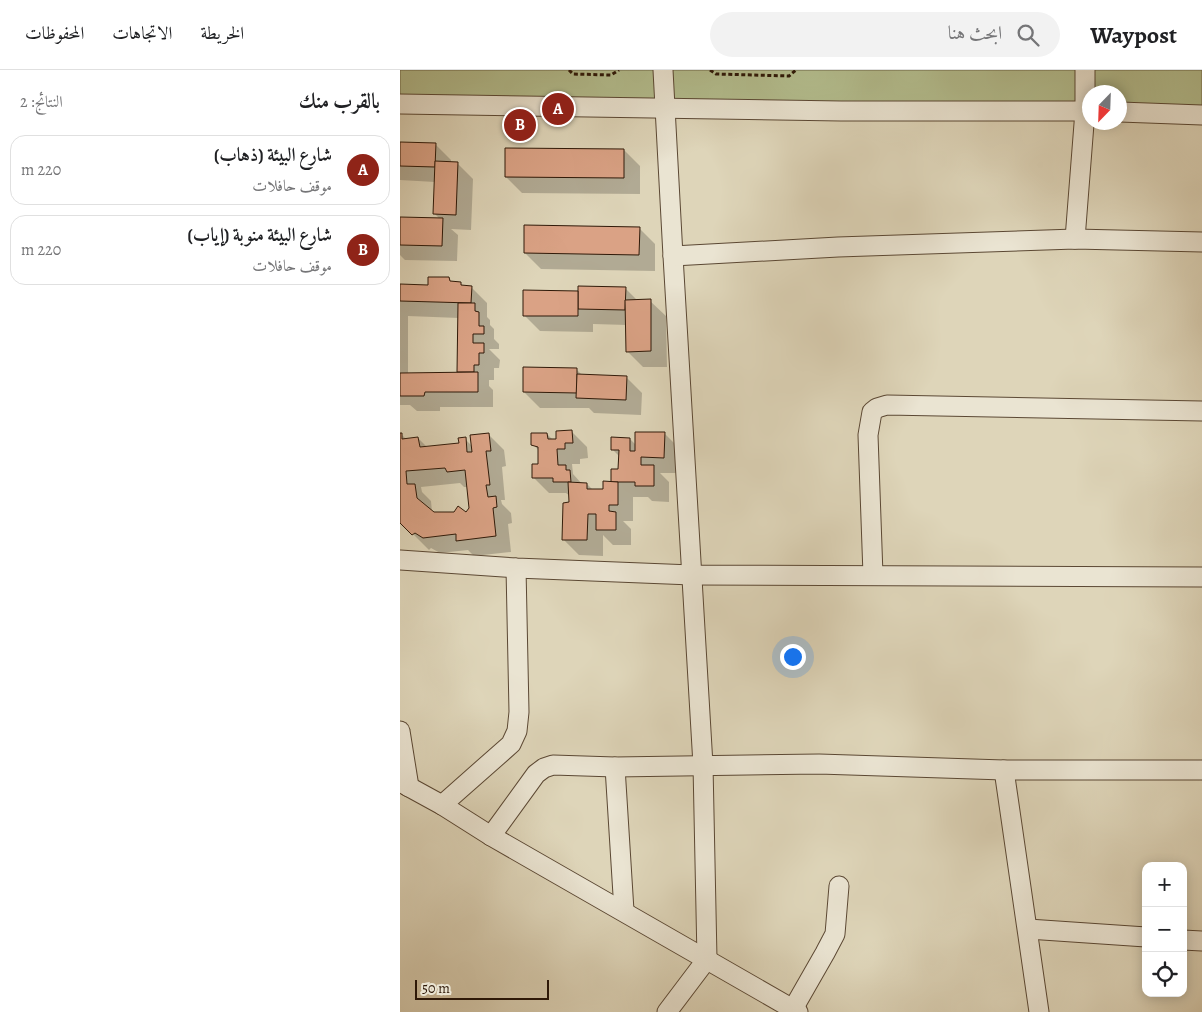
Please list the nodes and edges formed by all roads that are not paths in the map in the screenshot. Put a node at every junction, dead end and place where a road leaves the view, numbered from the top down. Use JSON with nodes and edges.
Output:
{"nodes":[{"id":1,"x":663,"y":70,"type":"edge"},
{"id":2,"x":1085,"y":70,"type":"edge"},
{"id":3,"x":1086,"y":85,"type":"edge"},
{"id":4,"x":400,"y":104,"type":"edge"},
{"id":5,"x":664,"y":108,"type":"junction"},
{"id":6,"x":1082,"y":111,"type":"edge"},
{"id":7,"x":1127,"y":112,"type":"edge"},
{"id":8,"x":1202,"y":115,"type":"edge"},
{"id":9,"x":1085,"y":130,"type":"edge"},
{"id":10,"x":1075,"y":239,"type":"junction"},
{"id":11,"x":1202,"y":242,"type":"edge"},
{"id":12,"x":673,"y":256,"type":"junction"},
{"id":13,"x":1202,"y":411,"type":"edge"},
{"id":14,"x":400,"y":560,"type":"edge"},
{"id":15,"x":516,"y":568,"type":"junction"},
{"id":16,"x":692,"y":575,"type":"junction"},
{"id":17,"x":873,"y":575,"type":"junction"},
{"id":18,"x":1202,"y":577,"type":"edge"},
{"id":19,"x":400,"y":731,"type":"edge"},
{"id":20,"x":703,"y":765,"type":"junction"},
{"id":21,"x":615,"y":766,"type":"junction"},
{"id":22,"x":1004,"y":770,"type":"junction"},
{"id":23,"x":1202,"y":770,"type":"edge"},
{"id":24,"x":405,"y":784,"type":"edge"},
{"id":25,"x":442,"y":805,"type":"junction"},
{"id":26,"x":491,"y":836,"type":"junction"},
{"id":27,"x":839,"y":886,"type":"dead end"},
{"id":28,"x":624,"y":911,"type":"junction"},
{"id":29,"x":1028,"y":929,"type":"junction"},
{"id":30,"x":1142,"y":937,"type":"edge"},
{"id":31,"x":1187,"y":940,"type":"edge"},
{"id":32,"x":1202,"y":941,"type":"edge"},
{"id":33,"x":707,"y":959,"type":"junction"},
{"id":34,"x":796,"y":1010,"type":"edge"},
{"id":35,"x":667,"y":1012,"type":"edge"},
{"id":36,"x":1039,"y":1012,"type":"edge"}],
"edges":[{"from":1,"to":5,"type":"street"},
{"from":2,"to":3,"type":"street"},
{"from":4,"to":5,"type":"street"},
{"from":5,"to":6,"type":"street"},
{"from":5,"to":12,"type":"street"},
{"from":7,"to":8,"type":"street"},
{"from":9,"to":10,"type":"street"},
{"from":10,"to":11,"type":"street"},
{"from":10,"to":12,"type":"street"},
{"from":12,"to":16,"type":"street"},
{"from":13,"to":17,"type":"street"},
{"from":14,"to":15,"type":"street"},
{"from":15,"to":16,"type":"street"},
{"from":15,"to":25,"type":"street"},
{"from":16,"to":17,"type":"street"},
{"from":16,"to":20,"type":"street"},
{"from":17,"to":18,"type":"street"},
{"from":19,"to":24,"type":"street"},
{"from":20,"to":21,"type":"street"},
{"from":20,"to":22,"type":"street"},
{"from":20,"to":33,"type":"street"},
{"from":21,"to":26,"type":"street"},
{"from":21,"to":28,"type":"street"},
{"from":22,"to":23,"type":"street"},
{"from":22,"to":29,"type":"street"},
{"from":24,"to":25,"type":"street"},
{"from":25,"to":26,"type":"street"},
{"from":26,"to":28,"type":"street"},
{"from":27,"to":34,"type":"street"},
{"from":28,"to":33,"type":"street"},
{"from":29,"to":30,"type":"street"},
{"from":29,"to":36,"type":"street"},
{"from":31,"to":32,"type":"street"},
{"from":33,"to":34,"type":"street"},
{"from":33,"to":35,"type":"street"}]}
